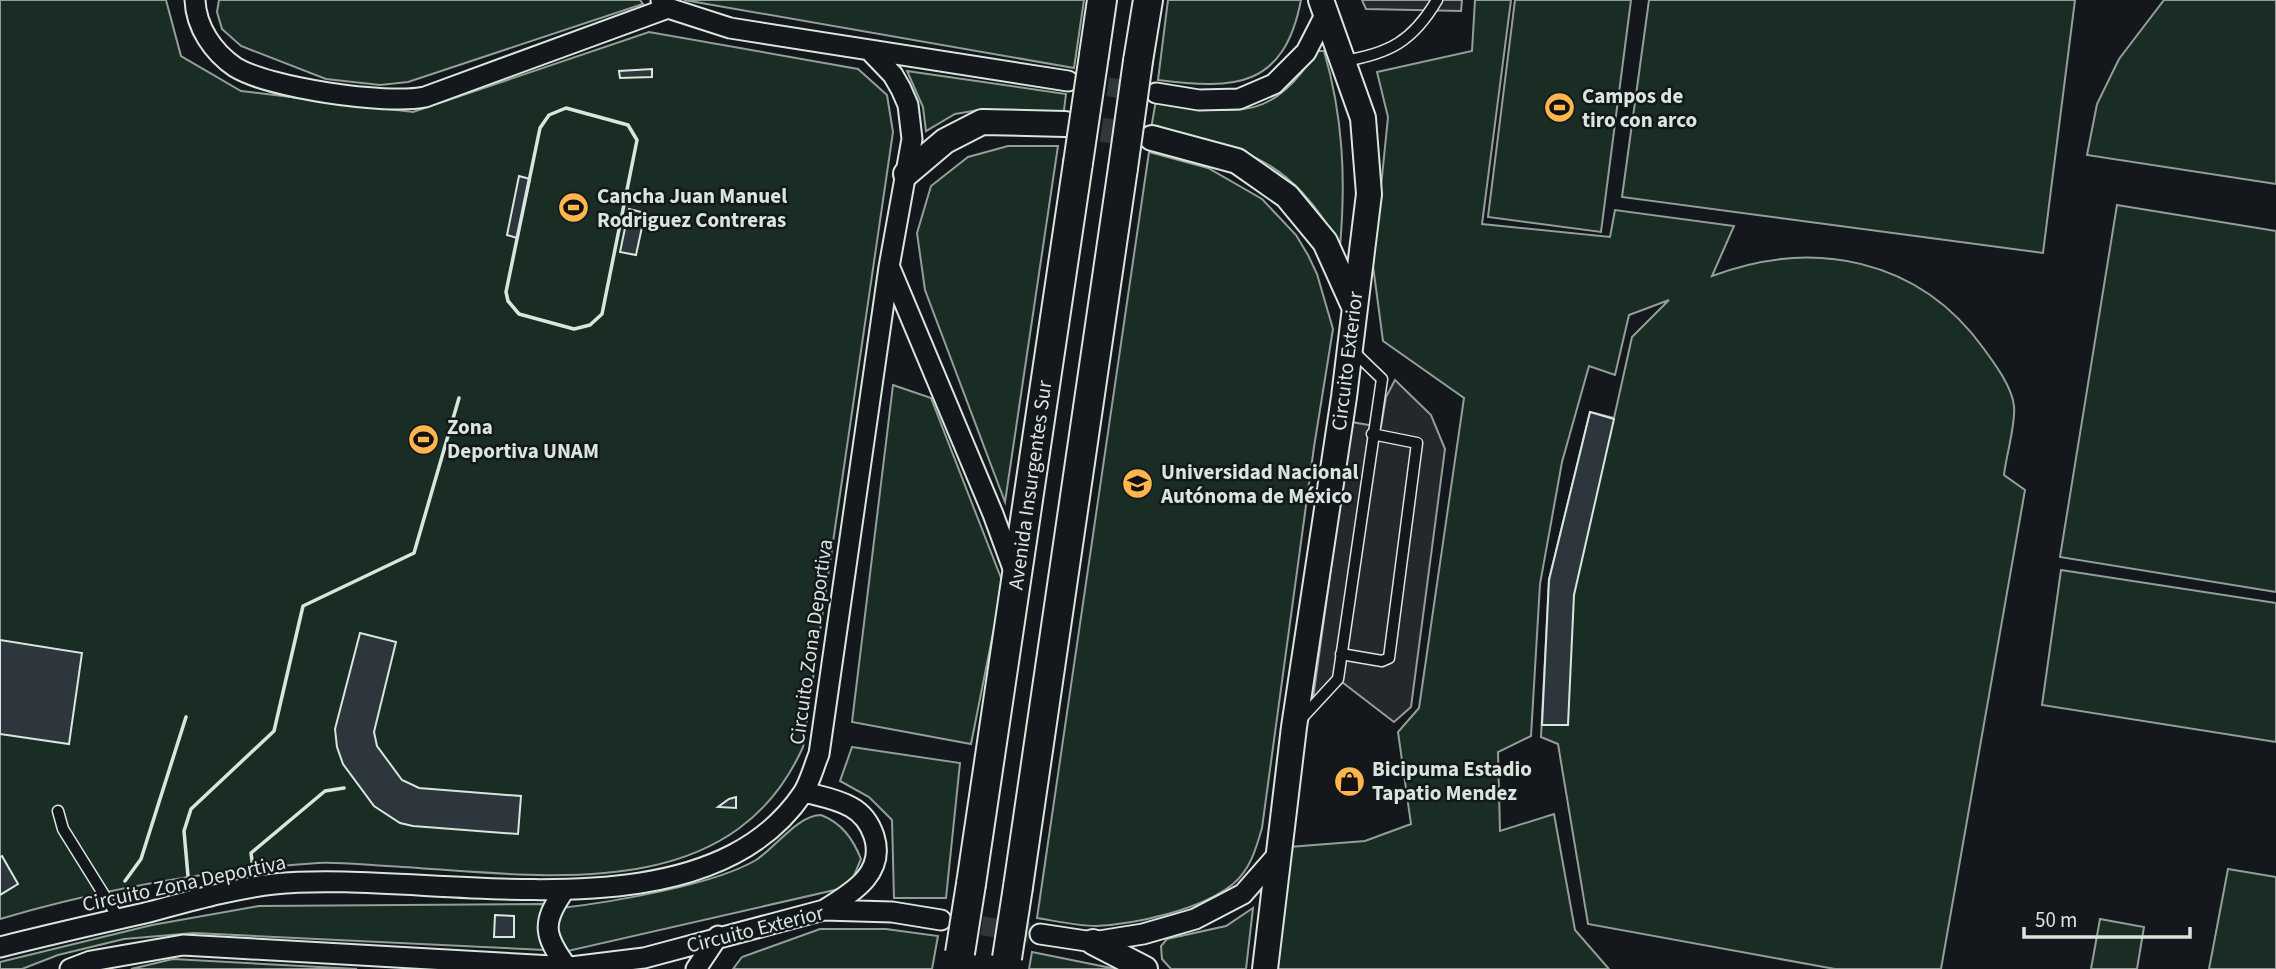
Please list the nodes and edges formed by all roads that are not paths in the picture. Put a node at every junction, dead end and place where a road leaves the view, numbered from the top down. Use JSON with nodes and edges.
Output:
{"nodes":[{"id":1,"x":195,"y":0,"type":"edge"},
{"id":2,"x":1102,"y":0,"type":"edge"},
{"id":3,"x":1148,"y":0,"type":"edge"},
{"id":4,"x":1437,"y":0,"type":"edge"},
{"id":5,"x":664,"y":4,"type":"edge"},
{"id":6,"x":1324,"y":5,"type":"edge"},
{"id":7,"x":870,"y":51,"type":"junction"},
{"id":8,"x":1343,"y":61,"type":"junction"},
{"id":9,"x":1068,"y":81,"type":"tunnel mouth"},
{"id":10,"x":1156,"y":93,"type":"tunnel mouth"},
{"id":11,"x":1065,"y":124,"type":"tunnel mouth"},
{"id":12,"x":1152,"y":138,"type":"tunnel mouth"},
{"id":13,"x":906,"y":174,"type":"junction"},
{"id":14,"x":889,"y":267,"type":"junction"},
{"id":15,"x":1353,"y":305,"type":"junction"},
{"id":16,"x":1348,"y":347,"type":"junction"},
{"id":17,"x":1372,"y":434,"type":"junction"},
{"id":18,"x":1016,"y":578,"type":"junction"},
{"id":19,"x":1341,"y":653,"type":"junction"},
{"id":20,"x":1294,"y":727,"type":"junction"},
{"id":21,"x":804,"y":792,"type":"junction"},
{"id":22,"x":58,"y":811,"type":"dead end"},
{"id":23,"x":1279,"y":853,"type":"junction"},
{"id":24,"x":564,"y":891,"type":"junction"},
{"id":25,"x":824,"y":910,"type":"junction"},
{"id":26,"x":119,"y":919,"type":"junction"},
{"id":27,"x":942,"y":920,"type":"tunnel mouth"},
{"id":28,"x":1040,"y":934,"type":"tunnel mouth"},
{"id":29,"x":718,"y":936,"type":"junction"},
{"id":30,"x":1093,"y":942,"type":"junction"},
{"id":31,"x":0,"y":947,"type":"edge"},
{"id":32,"x":959,"y":961,"type":"edge"},
{"id":33,"x":1006,"y":964,"type":"edge"},
{"id":34,"x":567,"y":967,"type":"junction"},
{"id":35,"x":70,"y":969,"type":"edge"},
{"id":36,"x":696,"y":969,"type":"edge"},
{"id":37,"x":1145,"y":969,"type":"edge"},
{"id":38,"x":1265,"y":969,"type":"edge"}],
"edges":[{"from":1,"to":5,"type":"street"},
{"from":2,"to":18,"type":"main road","name":"Avenida Insurgentes Sur","bridge":true},
{"from":3,"to":33,"type":"main road","bridge":true},
{"from":4,"to":8,"type":"lane"},
{"from":5,"to":7,"type":"street"},
{"from":6,"to":8,"type":"street","name":"Circuito Exterior"},
{"from":6,"to":10,"type":"street"},
{"from":7,"to":9,"type":"street"},
{"from":7,"to":13,"type":"street","name":"Circuito Zona Deportiva"},
{"from":8,"to":15,"type":"street","name":"Circuito Exterior"},
{"from":11,"to":13,"type":"street"},
{"from":12,"to":15,"type":"street"},
{"from":13,"to":14,"type":"street","name":"Circuito Zona Deportiva"},
{"from":14,"to":18,"type":"street"},
{"from":14,"to":21,"type":"street","name":"Circuito Zona Deportiva"},
{"from":15,"to":16,"type":"street","name":"Circuito Exterior"},
{"from":16,"to":17,"type":"lane"},
{"from":16,"to":20,"type":"street","name":"Circuito Exterior"},
{"from":17,"to":19,"type":"lane"},
{"from":17,"to":19,"type":"lane"},
{"from":18,"to":32,"type":"main road","name":"Avenida Insurgentes Sur","bridge":true},
{"from":19,"to":20,"type":"lane"},
{"from":20,"to":23,"type":"street","name":"Circuito Exterior"},
{"from":21,"to":24,"type":"street","name":"Circuito Zona Deportiva"},
{"from":21,"to":25,"type":"street"},
{"from":22,"to":26,"type":"lane"},
{"from":23,"to":30,"type":"street"},
{"from":23,"to":38,"type":"street","name":"Circuito Exterior"},
{"from":24,"to":26,"type":"street","name":"Circuito Zona Deportiva"},
{"from":24,"to":34,"type":"street"},
{"from":25,"to":27,"type":"street","name":"Circuito Exterior"},
{"from":25,"to":29,"type":"street","name":"Circuito Exterior"},
{"from":26,"to":31,"type":"street","name":"Circuito Zona Deportiva"},
{"from":28,"to":30,"type":"street"},
{"from":29,"to":34,"type":"street","name":"Circuito Exterior"},
{"from":29,"to":36,"type":"street"},
{"from":30,"to":37,"type":"street"},
{"from":34,"to":35,"type":"street","name":"Circuito Exterior"}]}
